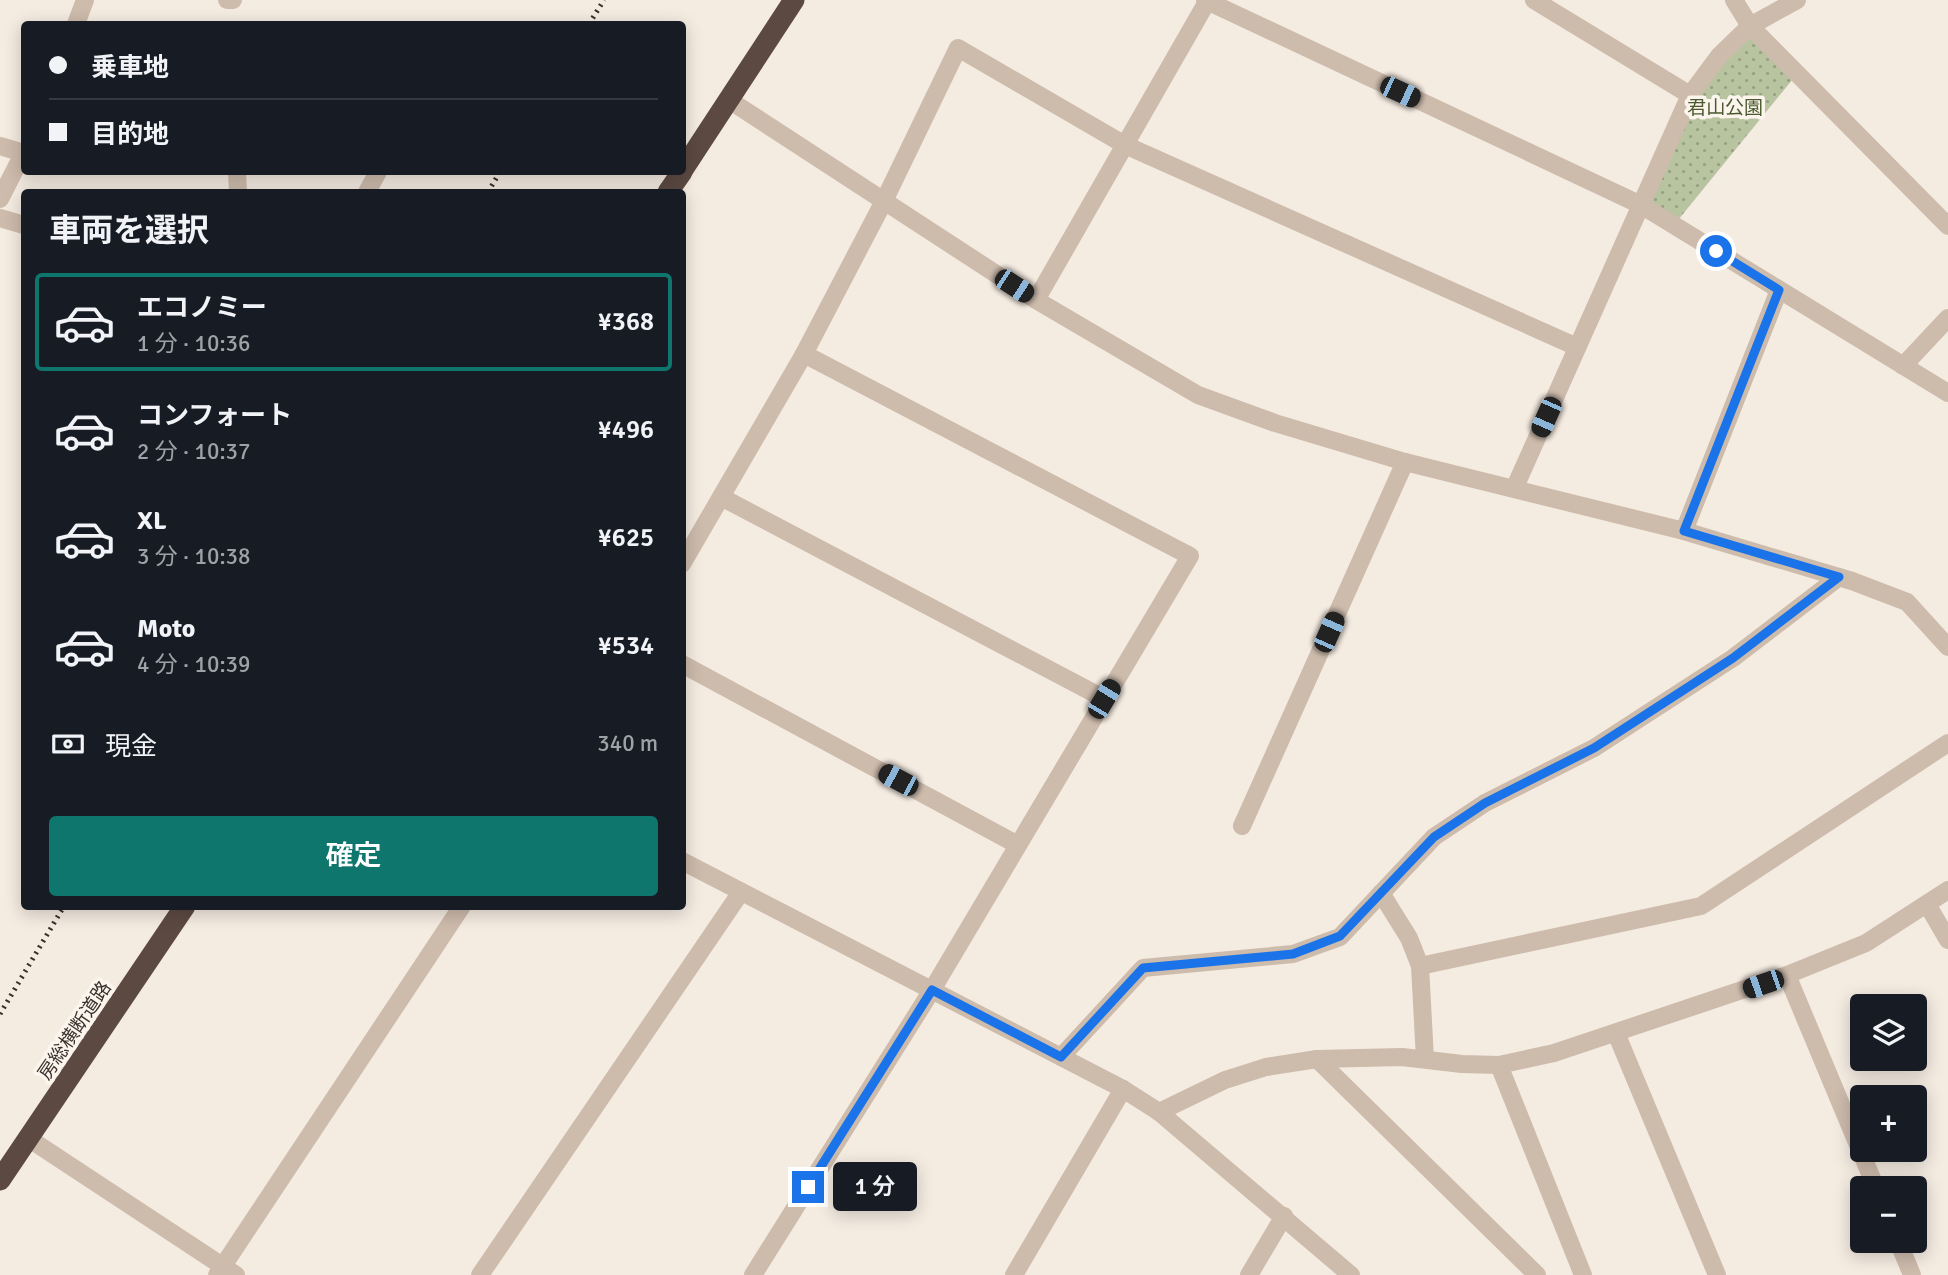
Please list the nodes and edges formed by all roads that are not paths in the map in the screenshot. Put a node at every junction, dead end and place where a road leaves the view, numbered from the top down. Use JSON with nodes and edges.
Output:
{"nodes":[{"id":1,"x":85,"y":0,"type":"edge"},
{"id":2,"x":227,"y":0,"type":"edge"},
{"id":3,"x":233,"y":0,"type":"edge"},
{"id":4,"x":794,"y":0,"type":"edge"},
{"id":5,"x":1207,"y":0,"type":"edge"},
{"id":6,"x":1534,"y":0,"type":"edge"},
{"id":7,"x":1734,"y":0,"type":"edge"},
{"id":8,"x":1797,"y":0,"type":"edge"},
{"id":9,"x":77,"y":21,"type":"edge"},
{"id":10,"x":1750,"y":26,"type":"junction"},
{"id":11,"x":1690,"y":94,"type":"junction"},
{"id":12,"x":729,"y":100,"type":"junction"},
{"id":13,"x":1125,"y":145,"type":"junction"},
{"id":14,"x":0,"y":146,"type":"edge"},
{"id":15,"x":21,"y":152,"type":"edge"},
{"id":16,"x":21,"y":159,"type":"edge"},
{"id":17,"x":686,"y":165,"type":"edge"},
{"id":18,"x":0,"y":199,"type":"edge"},
{"id":19,"x":884,"y":201,"type":"junction"},
{"id":20,"x":1641,"y":205,"type":"junction"},
{"id":21,"x":0,"y":218,"type":"edge"},
{"id":22,"x":21,"y":224,"type":"edge"},
{"id":23,"x":1948,"y":226,"type":"edge"},
{"id":24,"x":1779,"y":290,"type":"junction"},
{"id":25,"x":1036,"y":300,"type":"junction"},
{"id":26,"x":1948,"y":318,"type":"edge"},
{"id":27,"x":1577,"y":347,"type":"junction"},
{"id":28,"x":804,"y":354,"type":"junction"},
{"id":29,"x":1903,"y":366,"type":"junction"},
{"id":30,"x":1948,"y":393,"type":"edge"},
{"id":31,"x":1405,"y":462,"type":"junction"},
{"id":32,"x":1515,"y":487,"type":"junction"},
{"id":33,"x":721,"y":498,"type":"junction"},
{"id":34,"x":1684,"y":531,"type":"junction"},
{"id":35,"x":686,"y":557,"type":"edge"},
{"id":36,"x":1839,"y":577,"type":"junction"},
{"id":37,"x":1948,"y":647,"type":"edge"},
{"id":38,"x":686,"y":666,"type":"edge"},
{"id":39,"x":1104,"y":699,"type":"junction"},
{"id":40,"x":1948,"y":743,"type":"edge"},
{"id":41,"x":1242,"y":826,"type":"dead end"},
{"id":42,"x":1018,"y":845,"type":"junction"},
{"id":43,"x":686,"y":863,"type":"edge"},
{"id":44,"x":1948,"y":890,"type":"edge"},
{"id":45,"x":741,"y":892,"type":"junction"},
{"id":46,"x":1381,"y":893,"type":"junction"},
{"id":47,"x":1927,"y":904,"type":"junction"},
{"id":48,"x":182,"y":910,"type":"edge"},
{"id":49,"x":459,"y":910,"type":"edge"},
{"id":50,"x":1948,"y":940,"type":"edge"},
{"id":51,"x":1420,"y":966,"type":"junction"},
{"id":52,"x":1787,"y":975,"type":"junction"},
{"id":53,"x":932,"y":990,"type":"junction"},
{"id":54,"x":1616,"y":1033,"type":"junction"},
{"id":55,"x":1061,"y":1057,"type":"junction"},
{"id":56,"x":1317,"y":1059,"type":"junction"},
{"id":57,"x":1425,"y":1059,"type":"junction"},
{"id":58,"x":1499,"y":1065,"type":"junction"},
{"id":59,"x":1123,"y":1089,"type":"junction"},
{"id":60,"x":1159,"y":1112,"type":"junction"},
{"id":61,"x":28,"y":1138,"type":"junction"},
{"id":62,"x":1871,"y":1176,"type":"edge"},
{"id":63,"x":0,"y":1180,"type":"edge"},
{"id":64,"x":1284,"y":1216,"type":"junction"},
{"id":65,"x":1903,"y":1253,"type":"edge"},
{"id":66,"x":226,"y":1272,"type":"edge"},
{"id":67,"x":480,"y":1275,"type":"edge"},
{"id":68,"x":753,"y":1275,"type":"edge"},
{"id":69,"x":1014,"y":1275,"type":"edge"},
{"id":70,"x":1249,"y":1275,"type":"edge"},
{"id":71,"x":1351,"y":1275,"type":"edge"},
{"id":72,"x":1537,"y":1275,"type":"edge"},
{"id":73,"x":1583,"y":1275,"type":"edge"},
{"id":74,"x":1717,"y":1275,"type":"edge"},
{"id":75,"x":1912,"y":1275,"type":"edge"}],
"edges":[{"from":1,"to":9,"type":"street"},
{"from":2,"to":3,"type":"street"},
{"from":4,"to":12,"type":"highway"},
{"from":5,"to":13,"type":"street"},
{"from":5,"to":20,"type":"street"},
{"from":6,"to":11,"type":"street"},
{"from":7,"to":10,"type":"street"},
{"from":8,"to":10,"type":"street"},
{"from":10,"to":11,"type":"street"},
{"from":10,"to":23,"type":"street"},
{"from":11,"to":20,"type":"street"},
{"from":12,"to":17,"type":"highway"},
{"from":12,"to":19,"type":"street"},
{"from":13,"to":19,"type":"street"},
{"from":13,"to":25,"type":"street"},
{"from":13,"to":27,"type":"street"},
{"from":14,"to":15,"type":"street"},
{"from":16,"to":18,"type":"street"},
{"from":19,"to":25,"type":"street"},
{"from":19,"to":28,"type":"street"},
{"from":20,"to":24,"type":"street"},
{"from":20,"to":27,"type":"street"},
{"from":21,"to":22,"type":"street"},
{"from":24,"to":29,"type":"street"},
{"from":24,"to":34,"type":"street"},
{"from":25,"to":31,"type":"street"},
{"from":26,"to":29,"type":"street"},
{"from":27,"to":32,"type":"street"},
{"from":28,"to":33,"type":"street"},
{"from":28,"to":39,"type":"street"},
{"from":29,"to":30,"type":"street"},
{"from":31,"to":32,"type":"street"},
{"from":31,"to":41,"type":"street"},
{"from":32,"to":34,"type":"street"},
{"from":33,"to":35,"type":"street"},
{"from":33,"to":39,"type":"street"},
{"from":34,"to":36,"type":"street"},
{"from":36,"to":37,"type":"street"},
{"from":36,"to":46,"type":"street"},
{"from":38,"to":42,"type":"street"},
{"from":39,"to":42,"type":"street"},
{"from":40,"to":51,"type":"street"},
{"from":42,"to":53,"type":"street"},
{"from":43,"to":45,"type":"street"},
{"from":44,"to":47,"type":"street"},
{"from":45,"to":53,"type":"street"},
{"from":45,"to":67,"type":"street"},
{"from":46,"to":51,"type":"street"},
{"from":46,"to":55,"type":"street"},
{"from":47,"to":50,"type":"street"},
{"from":47,"to":52,"type":"street"},
{"from":48,"to":61,"type":"highway","name":"房総横断道路"},
{"from":49,"to":66,"type":"street"},
{"from":51,"to":57,"type":"street"},
{"from":52,"to":54,"type":"street"},
{"from":52,"to":62,"type":"street"},
{"from":53,"to":55,"type":"street"},
{"from":53,"to":68,"type":"street"},
{"from":54,"to":58,"type":"street"},
{"from":54,"to":74,"type":"street"},
{"from":55,"to":59,"type":"street"},
{"from":56,"to":57,"type":"street"},
{"from":56,"to":60,"type":"street"},
{"from":56,"to":72,"type":"street"},
{"from":57,"to":58,"type":"street"},
{"from":58,"to":73,"type":"street"},
{"from":59,"to":60,"type":"street"},
{"from":59,"to":69,"type":"street"},
{"from":60,"to":64,"type":"street"},
{"from":61,"to":63,"type":"highway","name":"房総横断道路"},
{"from":61,"to":66,"type":"street"},
{"from":64,"to":70,"type":"street"},
{"from":64,"to":71,"type":"street"},
{"from":65,"to":75,"type":"street"}]}
